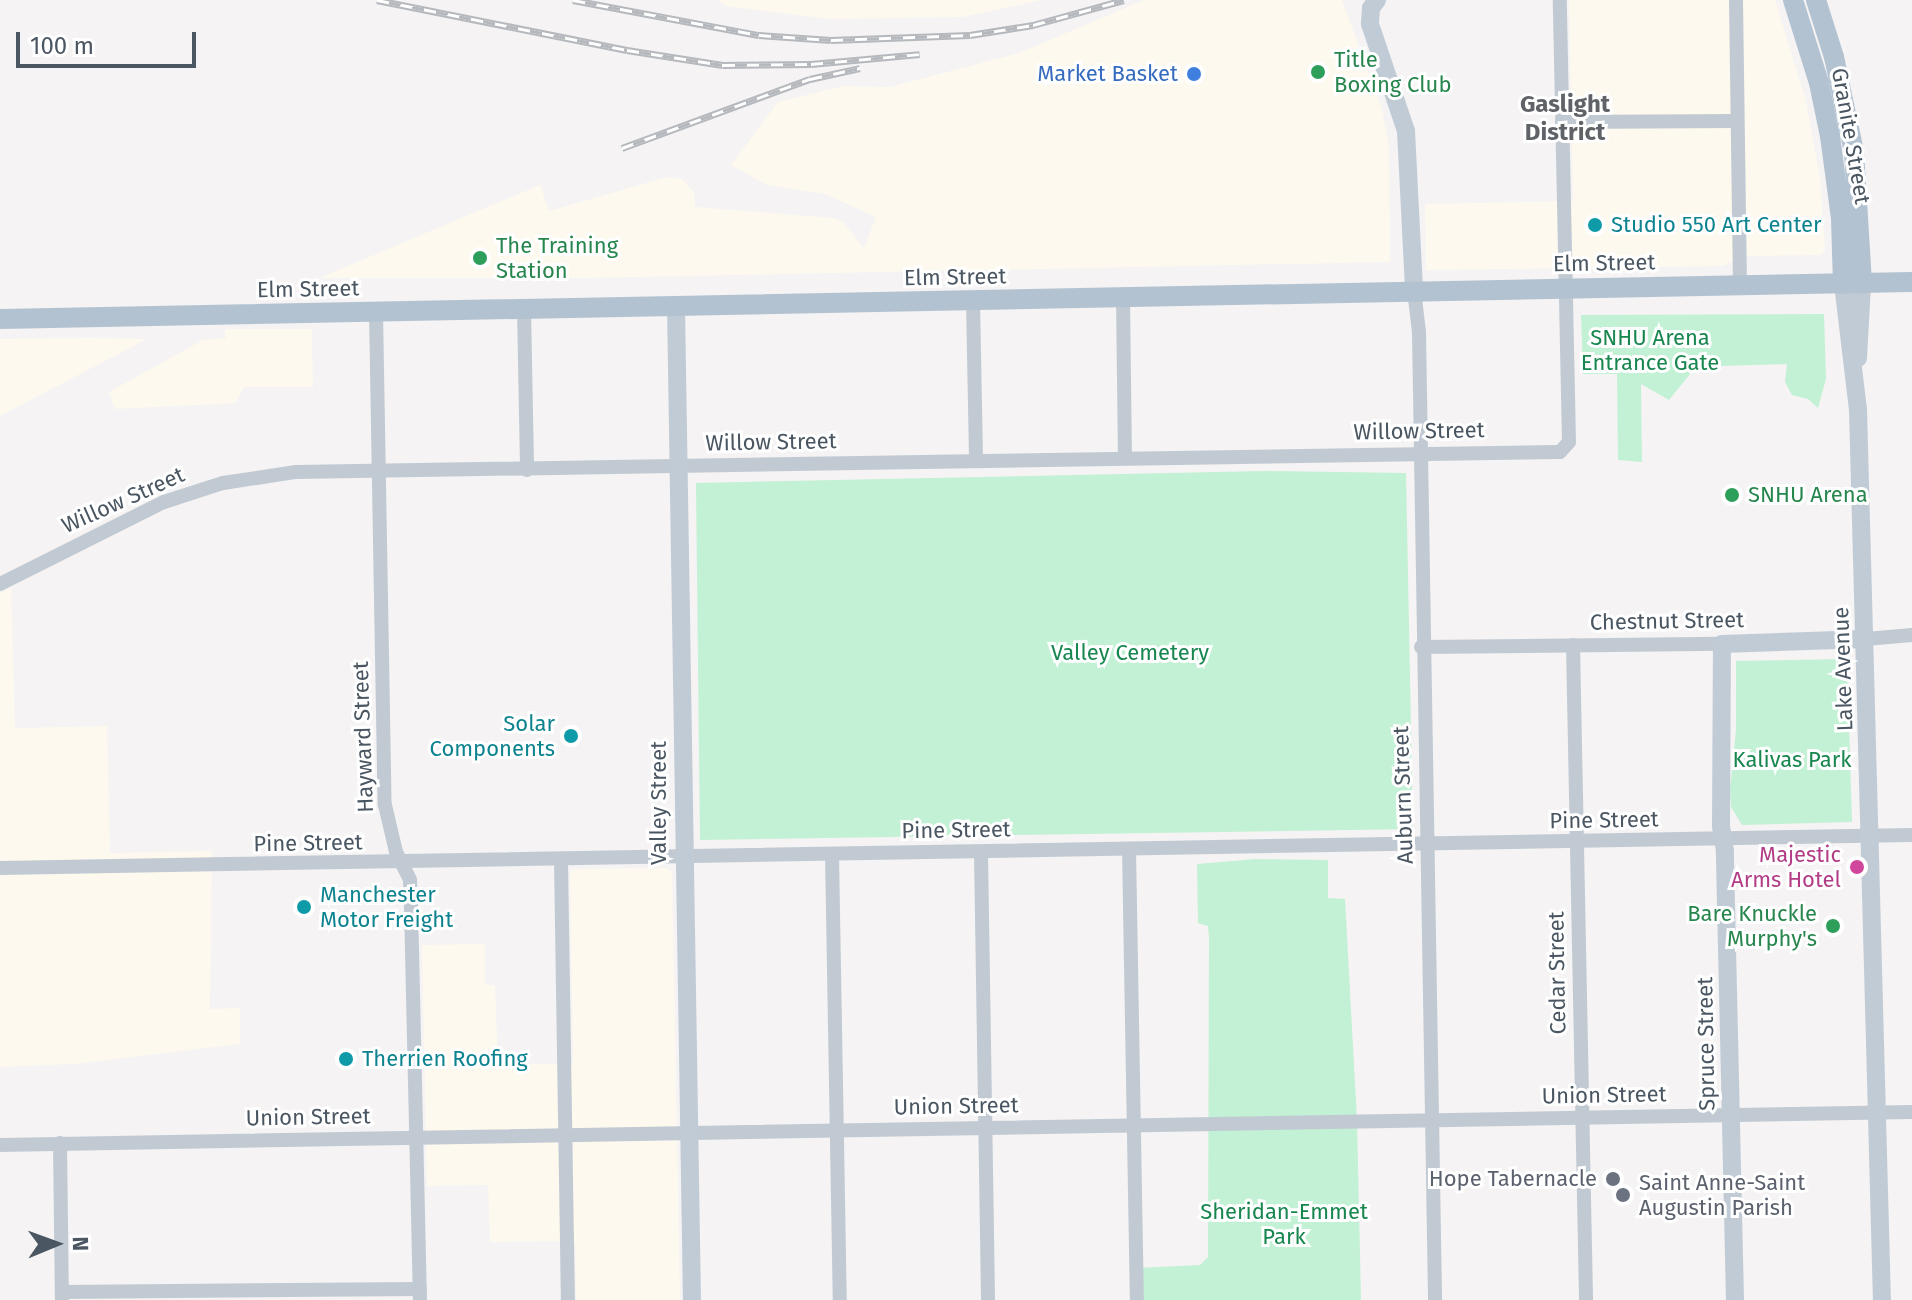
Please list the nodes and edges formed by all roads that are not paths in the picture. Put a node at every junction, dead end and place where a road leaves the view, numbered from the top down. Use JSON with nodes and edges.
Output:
{"nodes":[{"id":1,"x":1560,"y":0,"type":"edge"},
{"id":2,"x":1736,"y":0,"type":"edge"},
{"id":3,"x":1793,"y":0,"type":"edge"},
{"id":4,"x":1816,"y":0,"type":"edge"},
{"id":5,"x":1374,"y":4,"type":"edge"},
{"id":6,"x":1737,"y":121,"type":"junction"},
{"id":7,"x":1562,"y":122,"type":"junction"},
{"id":8,"x":1912,"y":282,"type":"edge"},
{"id":9,"x":1853,"y":284,"type":"junction"},
{"id":10,"x":1740,"y":286,"type":"junction"},
{"id":11,"x":1566,"y":288,"type":"junction"},
{"id":12,"x":1414,"y":290,"type":"junction"},
{"id":13,"x":1123,"y":297,"type":"junction"},
{"id":14,"x":973,"y":301,"type":"junction"},
{"id":15,"x":676,"y":306,"type":"junction"},
{"id":16,"x":524,"y":309,"type":"junction"},
{"id":17,"x":376,"y":312,"type":"junction"},
{"id":18,"x":0,"y":319,"type":"edge"},
{"id":19,"x":1419,"y":453,"type":"junction"},
{"id":20,"x":1125,"y":457,"type":"junction"},
{"id":21,"x":976,"y":459,"type":"junction"},
{"id":22,"x":678,"y":467,"type":"junction"},
{"id":23,"x":527,"y":470,"type":"junction"},
{"id":24,"x":379,"y":471,"type":"junction"},
{"id":25,"x":0,"y":584,"type":"edge"},
{"id":26,"x":1912,"y":635,"type":"edge"},
{"id":27,"x":1866,"y":639,"type":"junction"},
{"id":28,"x":1722,"y":644,"type":"junction"},
{"id":29,"x":1573,"y":645,"type":"junction"},
{"id":30,"x":1421,"y":647,"type":"junction"},
{"id":31,"x":1912,"y":835,"type":"edge"},
{"id":32,"x":1872,"y":836,"type":"junction"},
{"id":33,"x":1723,"y":839,"type":"junction"},
{"id":34,"x":1576,"y":842,"type":"junction"},
{"id":35,"x":1427,"y":845,"type":"junction"},
{"id":36,"x":1129,"y":849,"type":"junction"},
{"id":37,"x":981,"y":852,"type":"junction"},
{"id":38,"x":832,"y":855,"type":"junction"},
{"id":39,"x":684,"y":859,"type":"junction"},
{"id":40,"x":561,"y":861,"type":"junction"},
{"id":41,"x":401,"y":864,"type":"junction"},
{"id":42,"x":0,"y":868,"type":"edge"},
{"id":43,"x":1912,"y":1112,"type":"edge"},
{"id":44,"x":1879,"y":1113,"type":"junction"},
{"id":45,"x":1732,"y":1115,"type":"junction"},
{"id":46,"x":1583,"y":1118,"type":"junction"},
{"id":47,"x":1432,"y":1119,"type":"junction"},
{"id":48,"x":1133,"y":1125,"type":"junction"},
{"id":49,"x":985,"y":1128,"type":"junction"},
{"id":50,"x":837,"y":1130,"type":"junction"},
{"id":51,"x":687,"y":1133,"type":"junction"},
{"id":52,"x":565,"y":1135,"type":"junction"},
{"id":53,"x":417,"y":1138,"type":"junction"},
{"id":54,"x":60,"y":1143,"type":"junction"},
{"id":55,"x":0,"y":1145,"type":"edge"},
{"id":56,"x":420,"y":1294,"type":"edge"},
{"id":57,"x":62,"y":1296,"type":"edge"},
{"id":58,"x":568,"y":1300,"type":"edge"},
{"id":59,"x":692,"y":1300,"type":"edge"},
{"id":60,"x":840,"y":1300,"type":"edge"},
{"id":61,"x":988,"y":1300,"type":"edge"},
{"id":62,"x":1137,"y":1300,"type":"edge"},
{"id":63,"x":1435,"y":1300,"type":"edge"},
{"id":64,"x":1586,"y":1300,"type":"edge"},
{"id":65,"x":1735,"y":1300,"type":"edge"},
{"id":66,"x":1882,"y":1300,"type":"edge"}],
"edges":[{"from":1,"to":7,"type":"street"},
{"from":2,"to":6,"type":"street"},
{"from":3,"to":9,"type":"main road","name":"Granite Street"},
{"from":4,"to":9,"type":"main road","name":"Granite Street"},
{"from":5,"to":12,"type":"street"},
{"from":6,"to":7,"type":"street"},
{"from":6,"to":10,"type":"street"},
{"from":7,"to":11,"type":"street"},
{"from":8,"to":9,"type":"main road","name":"Elm Street"},
{"from":9,"to":10,"type":"main road","name":"Elm Street"},
{"from":9,"to":27,"type":"street","name":"Lake Avenue"},
{"from":10,"to":11,"type":"main road","name":"Elm Street"},
{"from":11,"to":12,"type":"main road","name":"Elm Street"},
{"from":11,"to":19,"type":"street","name":"Willow Street"},
{"from":12,"to":13,"type":"main road","name":"Elm Street"},
{"from":12,"to":19,"type":"street","name":"Auburn Street"},
{"from":13,"to":14,"type":"main road","name":"Elm Street"},
{"from":13,"to":20,"type":"street"},
{"from":14,"to":15,"type":"main road","name":"Elm Street"},
{"from":14,"to":21,"type":"street"},
{"from":15,"to":16,"type":"main road","name":"Elm Street"},
{"from":15,"to":22,"type":"street","name":"Valley Street"},
{"from":16,"to":17,"type":"main road","name":"Elm Street"},
{"from":16,"to":23,"type":"street"},
{"from":17,"to":18,"type":"main road","name":"Elm Street"},
{"from":17,"to":24,"type":"street","name":"Hayward Street"},
{"from":19,"to":20,"type":"street","name":"Willow Street"},
{"from":19,"to":30,"type":"street","name":"Auburn Street"},
{"from":20,"to":21,"type":"street","name":"Willow Street"},
{"from":21,"to":22,"type":"street","name":"Willow Street"},
{"from":22,"to":23,"type":"street","name":"Willow Street"},
{"from":22,"to":39,"type":"street","name":"Valley Street"},
{"from":23,"to":24,"type":"street","name":"Willow Street"},
{"from":24,"to":25,"type":"street","name":"Willow Street"},
{"from":24,"to":41,"type":"street","name":"Hayward Street"},
{"from":26,"to":27,"type":"street","name":"Chestnut Street"},
{"from":27,"to":28,"type":"street","name":"Chestnut Street"},
{"from":27,"to":32,"type":"street","name":"Lake Avenue"},
{"from":28,"to":29,"type":"street","name":"Chestnut Street"},
{"from":28,"to":33,"type":"street","name":"Spruce Street"},
{"from":29,"to":30,"type":"street","name":"Chestnut Street"},
{"from":29,"to":34,"type":"street","name":"Cedar Street"},
{"from":30,"to":35,"type":"street","name":"Auburn Street"},
{"from":31,"to":32,"type":"street","name":"Pine Street"},
{"from":32,"to":33,"type":"street","name":"Pine Street"},
{"from":32,"to":44,"type":"street","name":"Lake Avenue"},
{"from":33,"to":34,"type":"street","name":"Pine Street"},
{"from":33,"to":45,"type":"street","name":"Spruce Street"},
{"from":34,"to":35,"type":"street","name":"Pine Street"},
{"from":34,"to":46,"type":"street","name":"Cedar Street"},
{"from":35,"to":36,"type":"street","name":"Pine Street"},
{"from":35,"to":47,"type":"street","name":"Auburn Street"},
{"from":36,"to":37,"type":"street","name":"Pine Street"},
{"from":36,"to":48,"type":"street"},
{"from":37,"to":38,"type":"street","name":"Pine Street"},
{"from":37,"to":49,"type":"street"},
{"from":38,"to":39,"type":"street","name":"Pine Street"},
{"from":38,"to":50,"type":"street"},
{"from":39,"to":40,"type":"street","name":"Pine Street"},
{"from":39,"to":51,"type":"street","name":"Valley Street"},
{"from":40,"to":41,"type":"street","name":"Pine Street"},
{"from":40,"to":52,"type":"street"},
{"from":41,"to":42,"type":"street","name":"Pine Street"},
{"from":41,"to":53,"type":"street","name":"Hayward Street"},
{"from":43,"to":44,"type":"street","name":"Union Street"},
{"from":44,"to":45,"type":"street","name":"Union Street"},
{"from":44,"to":66,"type":"street","name":"Lake Avenue"},
{"from":45,"to":46,"type":"street","name":"Union Street"},
{"from":45,"to":65,"type":"street","name":"Spruce Street"},
{"from":46,"to":47,"type":"street","name":"Union Street"},
{"from":46,"to":64,"type":"street","name":"Cedar Street"},
{"from":47,"to":48,"type":"street","name":"Union Street"},
{"from":47,"to":63,"type":"street","name":"Auburn Street"},
{"from":48,"to":49,"type":"street","name":"Union Street"},
{"from":48,"to":62,"type":"street"},
{"from":49,"to":50,"type":"street","name":"Union Street"},
{"from":49,"to":61,"type":"street"},
{"from":50,"to":51,"type":"street","name":"Union Street"},
{"from":50,"to":60,"type":"street"},
{"from":51,"to":52,"type":"street","name":"Union Street"},
{"from":51,"to":59,"type":"street","name":"Valley Street"},
{"from":52,"to":53,"type":"street","name":"Union Street"},
{"from":52,"to":58,"type":"street"},
{"from":53,"to":54,"type":"street","name":"Union Street"},
{"from":53,"to":56,"type":"street","name":"Hayward Street"},
{"from":54,"to":55,"type":"street","name":"Union Street"},
{"from":54,"to":57,"type":"street"},
{"from":56,"to":57,"type":"street"}]}
